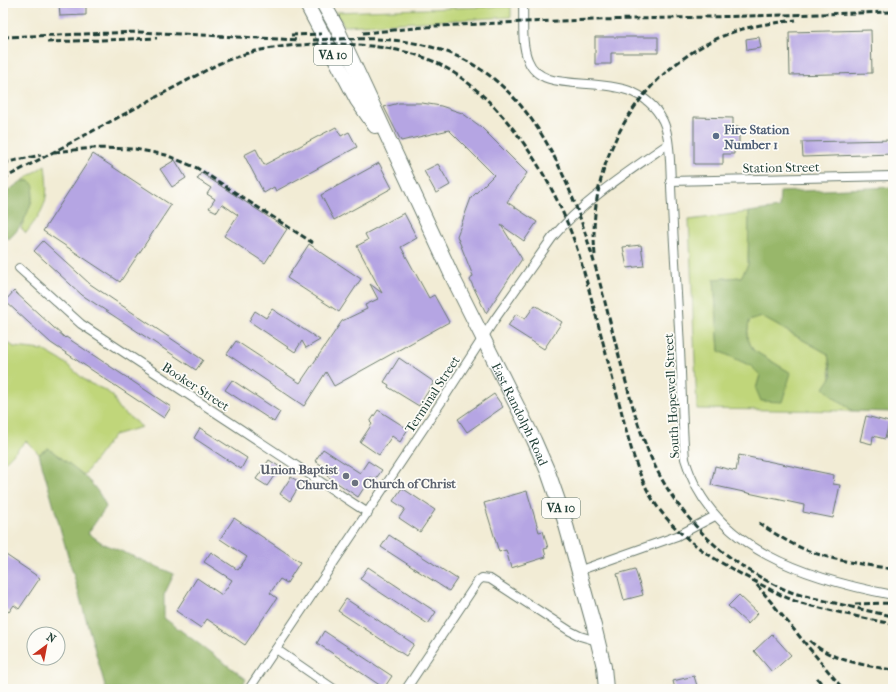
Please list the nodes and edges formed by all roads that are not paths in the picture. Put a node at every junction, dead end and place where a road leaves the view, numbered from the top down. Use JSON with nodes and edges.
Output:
{"nodes":[{"id":1,"x":306,"y":3,"type":"edge"},
{"id":2,"x":323,"y":3,"type":"edge"},
{"id":3,"x":523,"y":3,"type":"edge"},
{"id":4,"x":668,"y":144,"type":"junction"},
{"id":5,"x":395,"y":154,"type":"junction"},
{"id":6,"x":893,"y":176,"type":"edge"},
{"id":7,"x":670,"y":181,"type":"junction"},
{"id":8,"x":19,"y":268,"type":"dead end"},
{"id":9,"x":483,"y":338,"type":"junction"},
{"id":10,"x":368,"y":513,"type":"junction"},
{"id":11,"x":714,"y":516,"type":"junction"},
{"id":12,"x":578,"y":571,"type":"junction"},
{"id":13,"x":893,"y":595,"type":"edge"},
{"id":14,"x":597,"y":640,"type":"junction"},
{"id":15,"x":276,"y":649,"type":"junction"},
{"id":16,"x":249,"y":689,"type":"edge"},
{"id":17,"x":334,"y":689,"type":"edge"},
{"id":18,"x":406,"y":689,"type":"edge"},
{"id":19,"x":606,"y":689,"type":"edge"}],
"edges":[{"from":1,"to":5,"type":"highway","name":"East Randolph Road","number":"VA 10"},
{"from":2,"to":5,"type":"highway","name":"East Randolph Road","number":"VA 10"},
{"from":3,"to":4,"type":"street","name":"South Hopewell Street"},
{"from":4,"to":7,"type":"street","name":"South Hopewell Street"},
{"from":4,"to":9,"type":"street","name":"Terminal Street"},
{"from":5,"to":9,"type":"highway","name":"East Randolph Road","number":"VA 10"},
{"from":6,"to":7,"type":"street","name":"Station Street"},
{"from":7,"to":11,"type":"street","name":"South Hopewell Street"},
{"from":8,"to":10,"type":"street","name":"Booker Street"},
{"from":9,"to":10,"type":"street","name":"Terminal Street"},
{"from":9,"to":12,"type":"highway","name":"East Randolph Road","number":"VA 10"},
{"from":10,"to":15,"type":"street","name":"Terminal Street"},
{"from":11,"to":12,"type":"street"},
{"from":11,"to":13,"type":"street","name":"South Hopewell Street"},
{"from":12,"to":14,"type":"highway","name":"East Randolph Road","number":"VA 10"},
{"from":14,"to":18,"type":"street"},
{"from":14,"to":19,"type":"highway","name":"East Randolph Road","number":"VA 10"},
{"from":15,"to":16,"type":"street","name":"Terminal Street"},
{"from":15,"to":17,"type":"street"}]}
